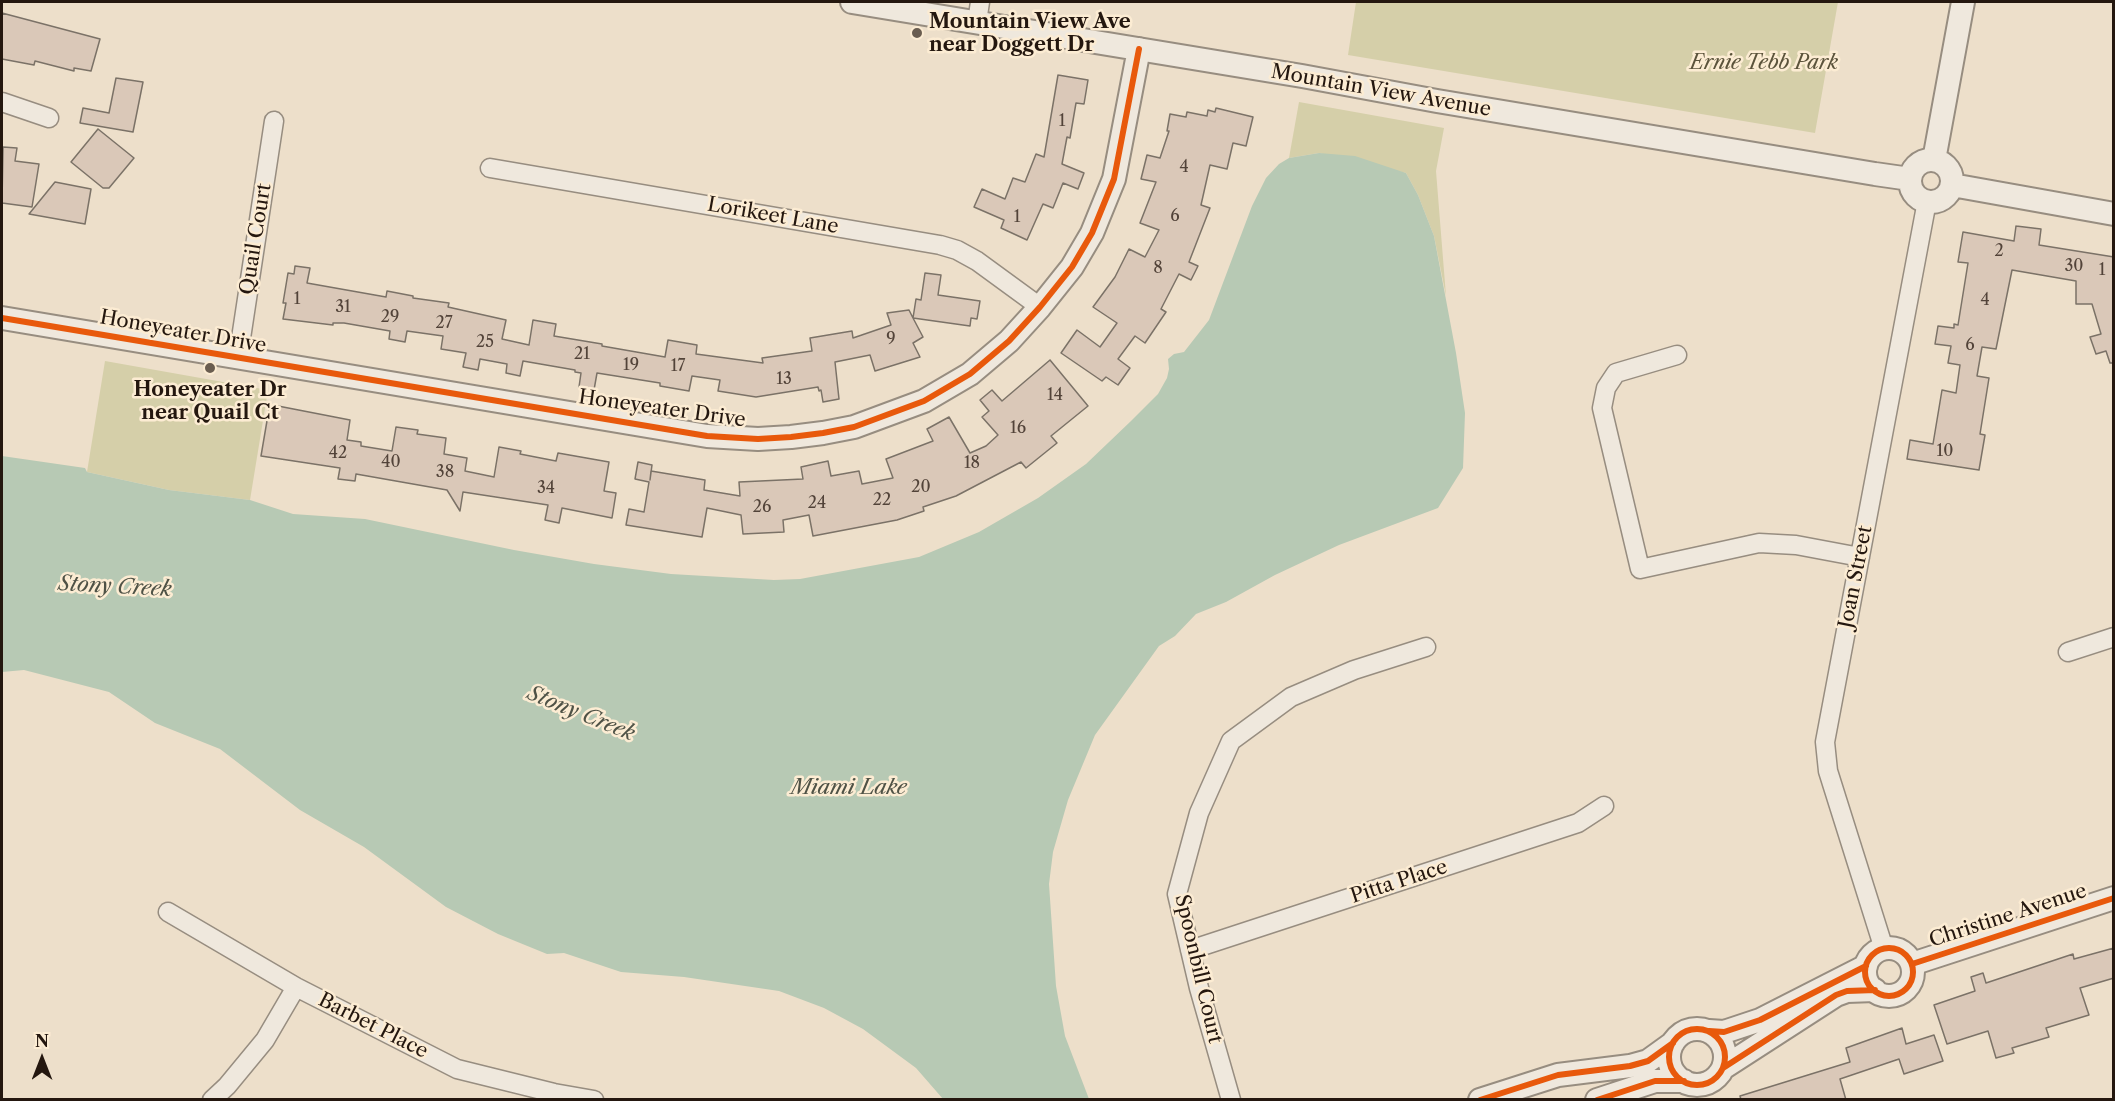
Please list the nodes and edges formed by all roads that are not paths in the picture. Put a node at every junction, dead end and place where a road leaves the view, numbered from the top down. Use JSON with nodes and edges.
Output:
{"nodes":[{"id":1,"x":852,"y":2,"type":"edge"},
{"id":2,"x":1963,"y":2,"type":"edge"},
{"id":3,"x":979,"y":12,"type":"edge"},
{"id":4,"x":1139,"y":49,"type":"junction"},
{"id":5,"x":2,"y":102,"type":"edge"},
{"id":6,"x":49,"y":118,"type":"dead end"},
{"id":7,"x":274,"y":121,"type":"dead end"},
{"id":8,"x":1934,"y":160,"type":"junction"},
{"id":9,"x":490,"y":168,"type":"dead end"},
{"id":10,"x":1910,"y":179,"type":"junction"},
{"id":11,"x":1952,"y":184,"type":"junction"},
{"id":12,"x":1927,"y":201,"type":"junction"},
{"id":13,"x":2114,"y":214,"type":"edge"},
{"id":14,"x":1040,"y":308,"type":"junction"},
{"id":15,"x":2,"y":318,"type":"edge"},
{"id":16,"x":1677,"y":355,"type":"dead end"},
{"id":17,"x":238,"y":358,"type":"junction"},
{"id":18,"x":1860,"y":557,"type":"junction"},
{"id":19,"x":2114,"y":637,"type":"edge"},
{"id":20,"x":1426,"y":647,"type":"dead end"},
{"id":21,"x":2068,"y":652,"type":"dead end"},
{"id":22,"x":1604,"y":806,"type":"dead end"},
{"id":23,"x":2114,"y":898,"type":"edge"},
{"id":24,"x":168,"y":912,"type":"dead end"},
{"id":25,"x":1884,"y":949,"type":"junction"},
{"id":26,"x":1190,"y":950,"type":"junction"},
{"id":27,"x":1912,"y":964,"type":"junction"},
{"id":28,"x":1866,"y":966,"type":"junction"},
{"id":29,"x":296,"y":987,"type":"junction"},
{"id":30,"x":1875,"y":990,"type":"junction"},
{"id":31,"x":1709,"y":1031,"type":"junction"},
{"id":32,"x":1673,"y":1043,"type":"junction"},
{"id":33,"x":1723,"y":1068,"type":"junction"},
{"id":34,"x":1700,"y":1088,"type":"edge"},
{"id":35,"x":553,"y":1096,"type":"edge"},
{"id":36,"x":212,"y":1100,"type":"edge"},
{"id":37,"x":594,"y":1100,"type":"edge"},
{"id":38,"x":1231,"y":1100,"type":"edge"},
{"id":39,"x":1480,"y":1100,"type":"edge"},
{"id":40,"x":1597,"y":1100,"type":"edge"}],
"edges":[{"from":1,"to":3,"type":"street","name":"Mountain View Avenue"},
{"from":2,"to":8,"type":"street"},
{"from":3,"to":4,"type":"street","name":"Mountain View Avenue"},
{"from":4,"to":10,"type":"street","name":"Mountain View Avenue"},
{"from":4,"to":14,"type":"street","name":"Honeyeater Drive"},
{"from":5,"to":6,"type":"street"},
{"from":7,"to":17,"type":"street","name":"Quail Court"},
{"from":8,"to":10,"type":"street"},
{"from":8,"to":11,"type":"street"},
{"from":9,"to":14,"type":"street","name":"Lorikeet Lane"},
{"from":10,"to":12,"type":"street"},
{"from":11,"to":12,"type":"street"},
{"from":11,"to":13,"type":"street"},
{"from":12,"to":18,"type":"street","name":"Joan Street"},
{"from":14,"to":17,"type":"street","name":"Honeyeater Drive"},
{"from":15,"to":17,"type":"street","name":"Honeyeater Drive"},
{"from":16,"to":18,"type":"street"},
{"from":18,"to":25,"type":"street","name":"Joan Street"},
{"from":19,"to":21,"type":"street"},
{"from":20,"to":26,"type":"street","name":"Spoonbill Court"},
{"from":22,"to":26,"type":"street","name":"Pitta Place"},
{"from":23,"to":27,"type":"street","name":"Christine Avenue"},
{"from":24,"to":29,"type":"street","name":"Barbet Place"},
{"from":25,"to":27,"type":"street"},
{"from":25,"to":28,"type":"street"},
{"from":26,"to":38,"type":"street","name":"Spoonbill Court"},
{"from":27,"to":30,"type":"street"},
{"from":28,"to":30,"type":"street"},
{"from":28,"to":31,"type":"street"},
{"from":29,"to":35,"type":"street","name":"Barbet Place"},
{"from":29,"to":36,"type":"street"},
{"from":30,"to":33,"type":"street"},
{"from":31,"to":32,"type":"street"},
{"from":31,"to":33,"type":"street"},
{"from":32,"to":34,"type":"street"},
{"from":32,"to":39,"type":"street"},
{"from":33,"to":34,"type":"street"},
{"from":34,"to":40,"type":"street"},
{"from":35,"to":37,"type":"street","name":"Barbet Place"}]}
